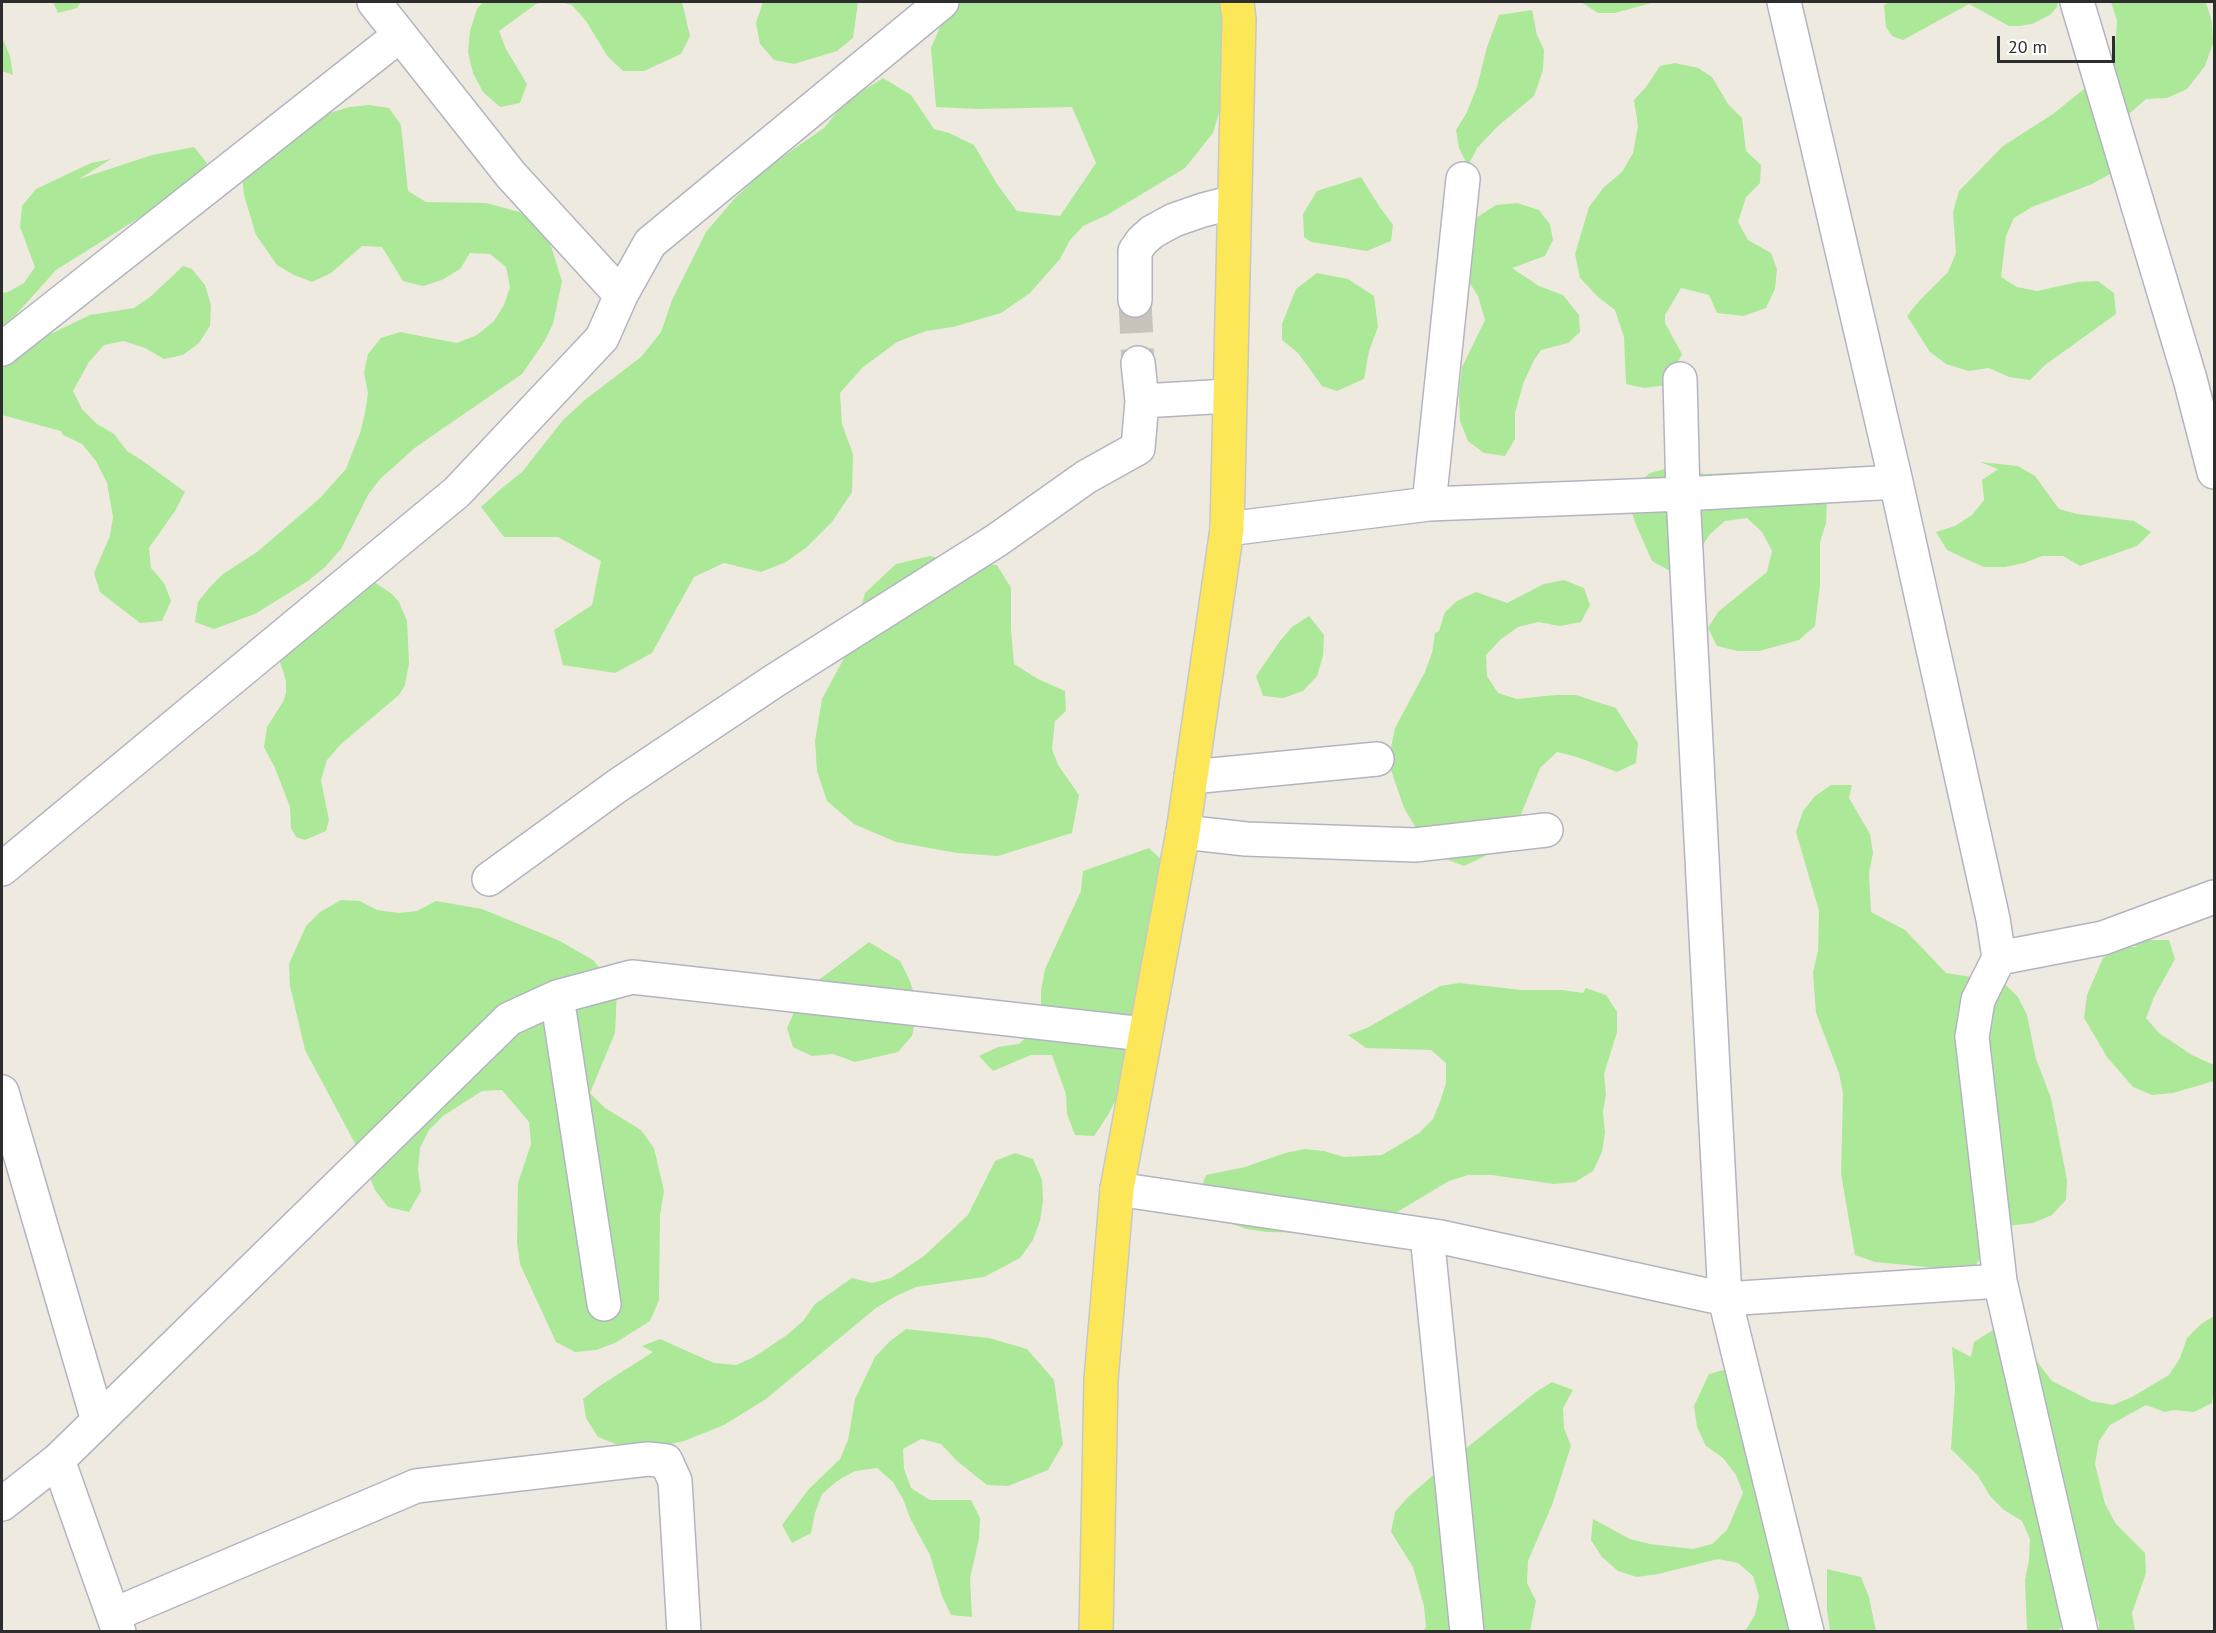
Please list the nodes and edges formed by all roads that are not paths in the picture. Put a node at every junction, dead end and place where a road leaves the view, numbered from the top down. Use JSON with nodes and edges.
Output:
{"nodes":[{"id":1,"x":374,"y":2,"type":"edge"},
{"id":2,"x":942,"y":2,"type":"edge"},
{"id":3,"x":1237,"y":2,"type":"edge"},
{"id":4,"x":1784,"y":2,"type":"edge"},
{"id":5,"x":2077,"y":2,"type":"edge"},
{"id":6,"x":400,"y":35,"type":"junction"},
{"id":7,"x":1463,"y":179,"type":"dead end"},
{"id":8,"x":1234,"y":201,"type":"junction"},
{"id":9,"x":621,"y":295,"type":"junction"},
{"id":10,"x":1135,"y":300,"type":"tunnel mouth"},
{"id":11,"x":2,"y":349,"type":"edge"},
{"id":12,"x":1138,"y":363,"type":"tunnel mouth"},
{"id":13,"x":2202,"y":375,"type":"edge"},
{"id":14,"x":1680,"y":379,"type":"dead end"},
{"id":15,"x":1228,"y":396,"type":"junction"},
{"id":16,"x":1142,"y":401,"type":"junction"},
{"id":17,"x":2214,"y":472,"type":"edge"},
{"id":18,"x":1896,"y":482,"type":"junction"},
{"id":19,"x":1683,"y":494,"type":"junction"},
{"id":20,"x":1429,"y":504,"type":"junction"},
{"id":21,"x":1227,"y":529,"type":"junction"},
{"id":22,"x":1377,"y":759,"type":"dead end"},
{"id":23,"x":1191,"y":777,"type":"junction"},
{"id":24,"x":1546,"y":830,"type":"dead end"},
{"id":25,"x":1183,"y":832,"type":"junction"},
{"id":26,"x":2,"y":869,"type":"edge"},
{"id":27,"x":489,"y":879,"type":"dead end"},
{"id":28,"x":2212,"y":894,"type":"edge"},
{"id":29,"x":1999,"y":958,"type":"junction"},
{"id":30,"x":557,"y":997,"type":"junction"},
{"id":31,"x":1144,"y":1034,"type":"junction"},
{"id":32,"x":2,"y":1092,"type":"edge"},
{"id":33,"x":1117,"y":1188,"type":"junction"},
{"id":34,"x":1426,"y":1235,"type":"junction"},
{"id":35,"x":2000,"y":1281,"type":"junction"},
{"id":36,"x":1725,"y":1299,"type":"junction"},
{"id":37,"x":604,"y":1304,"type":"dead end"},
{"id":38,"x":98,"y":1421,"type":"junction"},
{"id":39,"x":58,"y":1460,"type":"junction"},
{"id":40,"x":2,"y":1504,"type":"edge"},
{"id":41,"x":116,"y":1623,"type":"edge"},
{"id":42,"x":684,"y":1632,"type":"edge"},
{"id":43,"x":1096,"y":1632,"type":"edge"},
{"id":44,"x":1467,"y":1632,"type":"edge"},
{"id":45,"x":1807,"y":1632,"type":"edge"},
{"id":46,"x":2081,"y":1632,"type":"edge"}],
"edges":[{"from":1,"to":6,"type":"street"},
{"from":2,"to":9,"type":"street"},
{"from":3,"to":8,"type":"main road"},
{"from":4,"to":18,"type":"street"},
{"from":5,"to":13,"type":"street"},
{"from":6,"to":9,"type":"street"},
{"from":6,"to":11,"type":"street"},
{"from":7,"to":20,"type":"street"},
{"from":8,"to":10,"type":"street"},
{"from":8,"to":15,"type":"main road"},
{"from":9,"to":26,"type":"street"},
{"from":12,"to":16,"type":"street"},
{"from":13,"to":17,"type":"street"},
{"from":14,"to":19,"type":"street"},
{"from":15,"to":16,"type":"street"},
{"from":15,"to":21,"type":"main road"},
{"from":16,"to":27,"type":"street"},
{"from":18,"to":19,"type":"street"},
{"from":18,"to":29,"type":"street"},
{"from":19,"to":20,"type":"street"},
{"from":19,"to":36,"type":"street"},
{"from":20,"to":21,"type":"street"},
{"from":21,"to":23,"type":"main road"},
{"from":22,"to":23,"type":"street"},
{"from":23,"to":25,"type":"main road"},
{"from":24,"to":25,"type":"street"},
{"from":25,"to":31,"type":"main road"},
{"from":28,"to":29,"type":"street"},
{"from":29,"to":35,"type":"street"},
{"from":30,"to":31,"type":"street"},
{"from":30,"to":37,"type":"street"},
{"from":30,"to":38,"type":"street"},
{"from":31,"to":33,"type":"main road"},
{"from":32,"to":38,"type":"street"},
{"from":33,"to":34,"type":"street"},
{"from":33,"to":43,"type":"main road"},
{"from":34,"to":36,"type":"street"},
{"from":34,"to":44,"type":"street"},
{"from":35,"to":36,"type":"street"},
{"from":35,"to":46,"type":"street"},
{"from":36,"to":45,"type":"street"},
{"from":38,"to":39,"type":"street"},
{"from":39,"to":40,"type":"street"},
{"from":39,"to":41,"type":"street"},
{"from":41,"to":42,"type":"street"}]}
